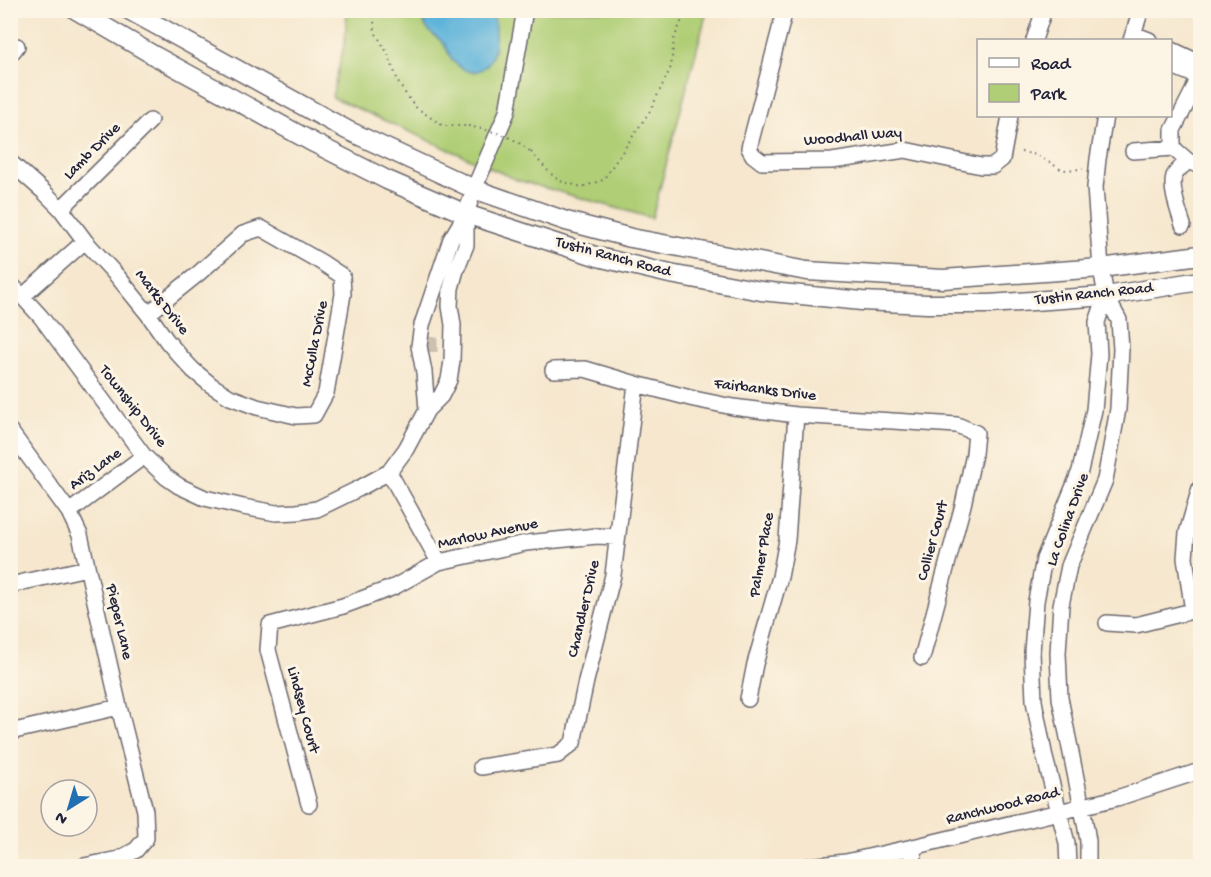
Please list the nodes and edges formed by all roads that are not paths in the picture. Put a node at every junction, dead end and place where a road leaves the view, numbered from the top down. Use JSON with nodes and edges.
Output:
{"nodes":[{"id":1,"x":76,"y":10,"type":"edge"},
{"id":2,"x":129,"y":10,"type":"edge"},
{"id":3,"x":525,"y":10,"type":"edge"},
{"id":4,"x":784,"y":10,"type":"edge"},
{"id":5,"x":1044,"y":10,"type":"edge"},
{"id":6,"x":1141,"y":10,"type":"edge"},
{"id":7,"x":1132,"y":37,"type":"edge"},
{"id":8,"x":1034,"y":39,"type":"edge"},
{"id":9,"x":1172,"y":50,"type":"edge"},
{"id":10,"x":1172,"y":65,"type":"edge"},
{"id":11,"x":1200,"y":71,"type":"edge"},
{"id":12,"x":1010,"y":117,"type":"edge"},
{"id":13,"x":1105,"y":117,"type":"edge"},
{"id":14,"x":150,"y":121,"type":"dead end"},
{"id":15,"x":1173,"y":148,"type":"junction"},
{"id":16,"x":1133,"y":151,"type":"dead end"},
{"id":17,"x":10,"y":162,"type":"edge"},
{"id":18,"x":1194,"y":164,"type":"edge"},
{"id":19,"x":474,"y":189,"type":"junction"},
{"id":20,"x":61,"y":209,"type":"junction"},
{"id":21,"x":466,"y":214,"type":"junction"},
{"id":22,"x":1183,"y":225,"type":"dead end"},
{"id":23,"x":85,"y":241,"type":"junction"},
{"id":24,"x":1200,"y":255,"type":"edge"},
{"id":25,"x":1101,"y":268,"type":"junction"},
{"id":26,"x":1200,"y":281,"type":"edge"},
{"id":27,"x":10,"y":283,"type":"edge"},
{"id":28,"x":23,"y":296,"type":"junction"},
{"id":29,"x":1106,"y":296,"type":"junction"},
{"id":30,"x":148,"y":314,"type":"junction"},
{"id":31,"x":452,"y":315,"type":"junction"},
{"id":32,"x":426,"y":325,"type":"junction"},
{"id":33,"x":426,"y":364,"type":"junction"},
{"id":34,"x":553,"y":370,"type":"dead end"},
{"id":35,"x":450,"y":375,"type":"junction"},
{"id":36,"x":636,"y":384,"type":"junction"},
{"id":37,"x":427,"y":410,"type":"junction"},
{"id":38,"x":314,"y":415,"type":"joint"},
{"id":39,"x":796,"y":415,"type":"junction"},
{"id":40,"x":10,"y":431,"type":"edge"},
{"id":41,"x":976,"y":433,"type":"joint"},
{"id":42,"x":144,"y":456,"type":"junction"},
{"id":43,"x":389,"y":472,"type":"junction"},
{"id":44,"x":1200,"y":488,"type":"edge"},
{"id":45,"x":69,"y":512,"type":"junction"},
{"id":46,"x":617,"y":537,"type":"junction"},
{"id":47,"x":439,"y":562,"type":"junction"},
{"id":48,"x":87,"y":568,"type":"junction"},
{"id":49,"x":10,"y":585,"type":"edge"},
{"id":50,"x":1197,"y":610,"type":"edge"},
{"id":51,"x":1107,"y":622,"type":"dead end"},
{"id":52,"x":270,"y":625,"type":"joint"},
{"id":53,"x":922,"y":658,"type":"dead end"},
{"id":54,"x":748,"y":699,"type":"dead end"},
{"id":55,"x":119,"y":707,"type":"junction"},
{"id":56,"x":10,"y":732,"type":"edge"},
{"id":57,"x":481,"y":767,"type":"dead end"},
{"id":58,"x":1200,"y":771,"type":"edge"},
{"id":59,"x":309,"y":804,"type":"dead end"},
{"id":60,"x":1082,"y":806,"type":"junction"},
{"id":61,"x":1059,"y":812,"type":"junction"},
{"id":62,"x":913,"y":847,"type":"junction"},
{"id":63,"x":84,"y":867,"type":"edge"},
{"id":64,"x":810,"y":867,"type":"edge"},
{"id":65,"x":914,"y":867,"type":"edge"},
{"id":66,"x":1068,"y":867,"type":"edge"},
{"id":67,"x":1088,"y":867,"type":"edge"}],
"edges":[{"from":1,"to":21,"type":"main road","name":"Tustin Ranch Road"},
{"from":2,"to":19,"type":"main road","name":"Tustin Ranch Road"},
{"from":3,"to":19,"type":"street"},
{"from":4,"to":12,"type":"street","name":"Woodhall Way"},
{"from":5,"to":8,"type":"street"},
{"from":6,"to":7,"type":"street"},
{"from":9,"to":11,"type":"street"},
{"from":10,"to":11,"type":"street"},
{"from":11,"to":15,"type":"street"},
{"from":13,"to":25,"type":"street","name":"La Colina Drive"},
{"from":14,"to":20,"type":"street","name":"Lamb Drive"},
{"from":15,"to":16,"type":"street"},
{"from":15,"to":18,"type":"street"},
{"from":17,"to":20,"type":"street","name":"Marks Drive"},
{"from":18,"to":22,"type":"street"},
{"from":19,"to":21,"type":"street","name":"Township Drive"},
{"from":19,"to":25,"type":"main road","name":"Tustin Ranch Road"},
{"from":20,"to":23,"type":"street","name":"Marks Drive"},
{"from":21,"to":29,"type":"main road","name":"Tustin Ranch Road"},
{"from":21,"to":31,"type":"street","name":"Township Drive"},
{"from":21,"to":32,"type":"street","name":"Township Drive"},
{"from":23,"to":28,"type":"street"},
{"from":23,"to":30,"type":"street","name":"Marks Drive"},
{"from":24,"to":25,"type":"main road","name":"Tustin Ranch Road"},
{"from":25,"to":29,"type":"street","name":"La Colina Drive"},
{"from":26,"to":29,"type":"main road","name":"Tustin Ranch Road"},
{"from":27,"to":28,"type":"street","name":"Township Drive"},
{"from":28,"to":42,"type":"street","name":"Township Drive"},
{"from":29,"to":60,"type":"street","name":"La Colina Drive"},
{"from":29,"to":61,"type":"street","name":"La Colina Drive"},
{"from":30,"to":38,"type":"street","name":"Marks Drive"},
{"from":30,"to":38,"type":"street","name":"McCulla Drive"},
{"from":31,"to":32,"type":"street"},
{"from":31,"to":35,"type":"street","name":"Township Drive"},
{"from":32,"to":33,"type":"street","name":"Township Drive"},
{"from":33,"to":35,"type":"street"},
{"from":33,"to":37,"type":"street","name":"Township Drive"},
{"from":34,"to":36,"type":"street","name":"Fairbanks Drive"},
{"from":35,"to":37,"type":"street","name":"Township Drive"},
{"from":36,"to":39,"type":"street","name":"Fairbanks Drive"},
{"from":36,"to":46,"type":"street","name":"Chandler Drive"},
{"from":37,"to":43,"type":"street","name":"Township Drive"},
{"from":39,"to":41,"type":"street","name":"Fairbanks Drive"},
{"from":39,"to":54,"type":"street","name":"Palmer Place"},
{"from":40,"to":45,"type":"street","name":"Pieper Lane"},
{"from":41,"to":53,"type":"street","name":"Collier Court"},
{"from":42,"to":43,"type":"street","name":"Township Drive"},
{"from":42,"to":45,"type":"street","name":"Ariz Lane"},
{"from":43,"to":47,"type":"street"},
{"from":44,"to":50,"type":"street"},
{"from":45,"to":48,"type":"street","name":"Pieper Lane"},
{"from":46,"to":47,"type":"street","name":"Marlow Avenue"},
{"from":46,"to":57,"type":"street","name":"Chandler Drive"},
{"from":47,"to":52,"type":"street","name":"Marlow Avenue"},
{"from":48,"to":49,"type":"street"},
{"from":48,"to":55,"type":"street","name":"Pieper Lane"},
{"from":50,"to":51,"type":"street"},
{"from":52,"to":59,"type":"street","name":"Lindsey Court"},
{"from":55,"to":56,"type":"street"},
{"from":55,"to":63,"type":"street","name":"Pieper Lane"},
{"from":58,"to":60,"type":"street","name":"Ranchwood Road"},
{"from":60,"to":61,"type":"street","name":"Ranchwood Road"},
{"from":60,"to":67,"type":"street","name":"La Colina Drive"},
{"from":61,"to":62,"type":"street","name":"Ranchwood Road"},
{"from":61,"to":66,"type":"street","name":"La Colina Drive"},
{"from":62,"to":64,"type":"street","name":"Ranchwood Road"},
{"from":62,"to":65,"type":"street"}]}
